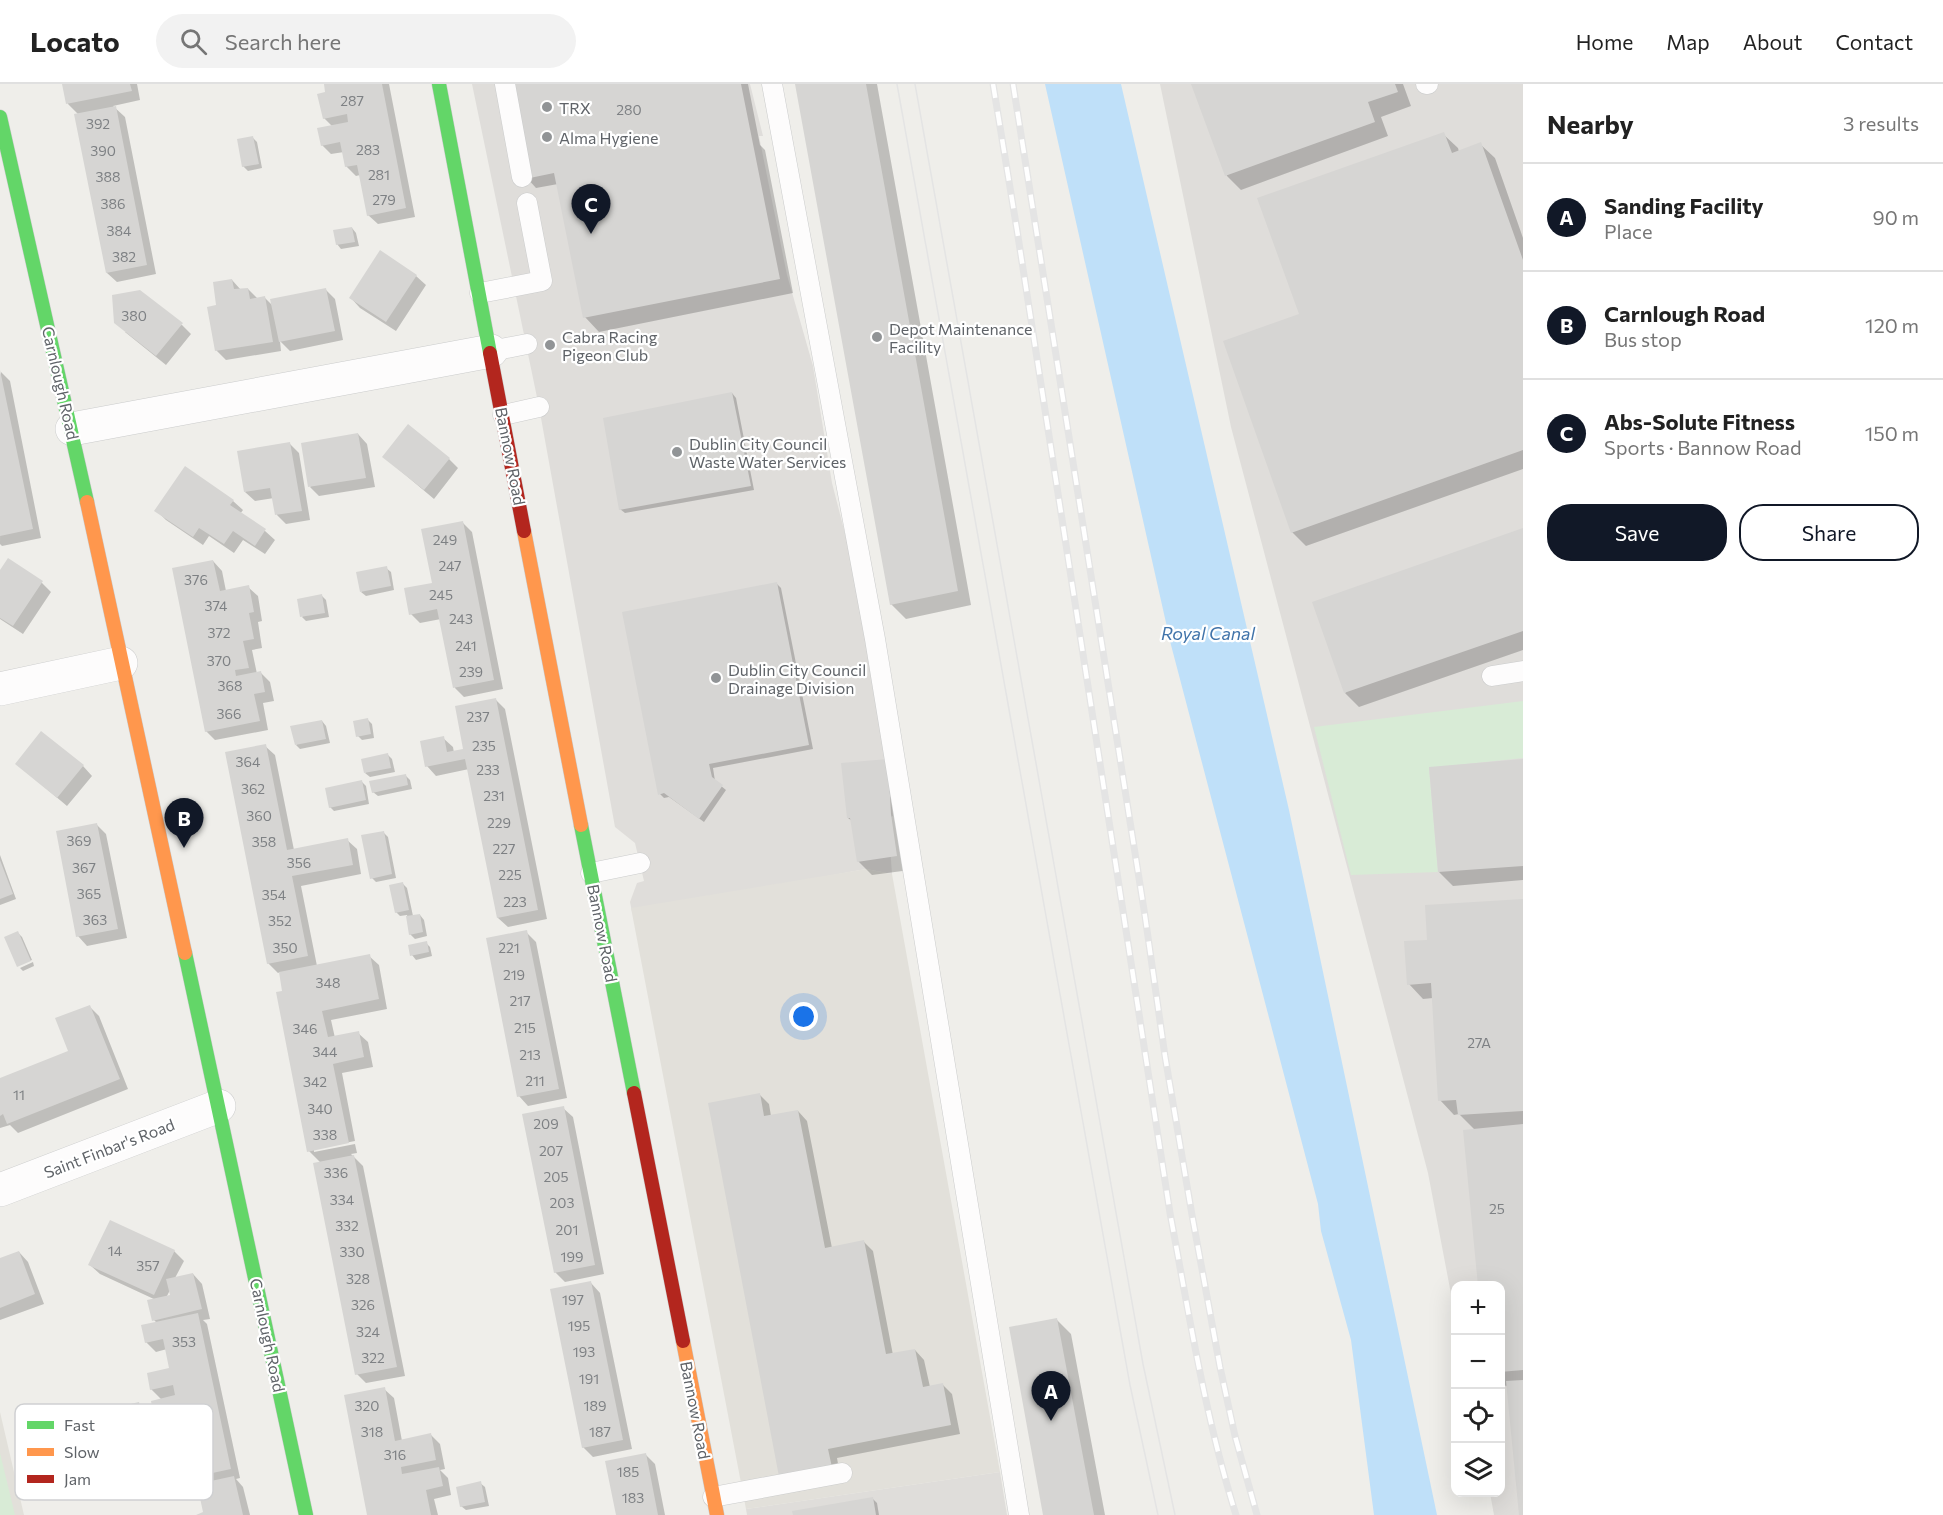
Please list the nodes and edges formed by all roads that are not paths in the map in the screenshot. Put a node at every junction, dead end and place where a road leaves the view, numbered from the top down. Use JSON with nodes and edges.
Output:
{"nodes":[{"id":1,"x":439,"y":84,"type":"edge"},
{"id":2,"x":505,"y":84,"type":"edge"},
{"id":3,"x":771,"y":84,"type":"edge"},
{"id":4,"x":0,"y":117,"type":"edge"},
{"id":5,"x":522,"y":177,"type":"dead end"},
{"id":6,"x":527,"y":202,"type":"dead end"},
{"id":7,"x":10,"y":212,"type":"edge"},
{"id":8,"x":480,"y":293,"type":"junction"},
{"id":9,"x":527,"y":344,"type":"dead end"},
{"id":10,"x":491,"y":351,"type":"junction"},
{"id":11,"x":539,"y":407,"type":"dead end"},
{"id":12,"x":503,"y":415,"type":"junction"},
{"id":13,"x":72,"y":429,"type":"junction"},
{"id":14,"x":121,"y":663,"type":"junction"},
{"id":15,"x":1523,"y":671,"type":"edge"},
{"id":16,"x":1491,"y":676,"type":"dead end"},
{"id":17,"x":0,"y":689,"type":"edge"},
{"id":18,"x":640,"y":863,"type":"dead end"},
{"id":19,"x":591,"y":873,"type":"junction"},
{"id":20,"x":219,"y":1106,"type":"junction"},
{"id":21,"x":0,"y":1190,"type":"edge"},
{"id":22,"x":842,"y":1473,"type":"dead end"},
{"id":23,"x":715,"y":1506,"type":"edge"},
{"id":24,"x":306,"y":1515,"type":"edge"},
{"id":25,"x":1019,"y":1515,"type":"edge"}],
"edges":[{"from":1,"to":8,"type":"street","name":"Bannow Road"},
{"from":2,"to":5,"type":"lane"},
{"from":3,"to":25,"type":"lane"},
{"from":4,"to":7,"type":"street","name":"Carnlough Road"},
{"from":6,"to":8,"type":"lane"},
{"from":7,"to":13,"type":"street","name":"Carnlough Road"},
{"from":8,"to":10,"type":"street","name":"Bannow Road"},
{"from":9,"to":10,"type":"lane"},
{"from":10,"to":12,"type":"street","name":"Bannow Road"},
{"from":10,"to":13,"type":"street"},
{"from":11,"to":12,"type":"lane"},
{"from":12,"to":19,"type":"street","name":"Bannow Road"},
{"from":13,"to":14,"type":"street","name":"Carnlough Road"},
{"from":14,"to":17,"type":"street"},
{"from":14,"to":20,"type":"street","name":"Carnlough Road"},
{"from":15,"to":16,"type":"lane"},
{"from":18,"to":19,"type":"lane"},
{"from":19,"to":23,"type":"street","name":"Bannow Road"},
{"from":20,"to":21,"type":"street","name":"Saint Finbar's Road"},
{"from":20,"to":24,"type":"street","name":"Carnlough Road"},
{"from":22,"to":23,"type":"lane"}]}
